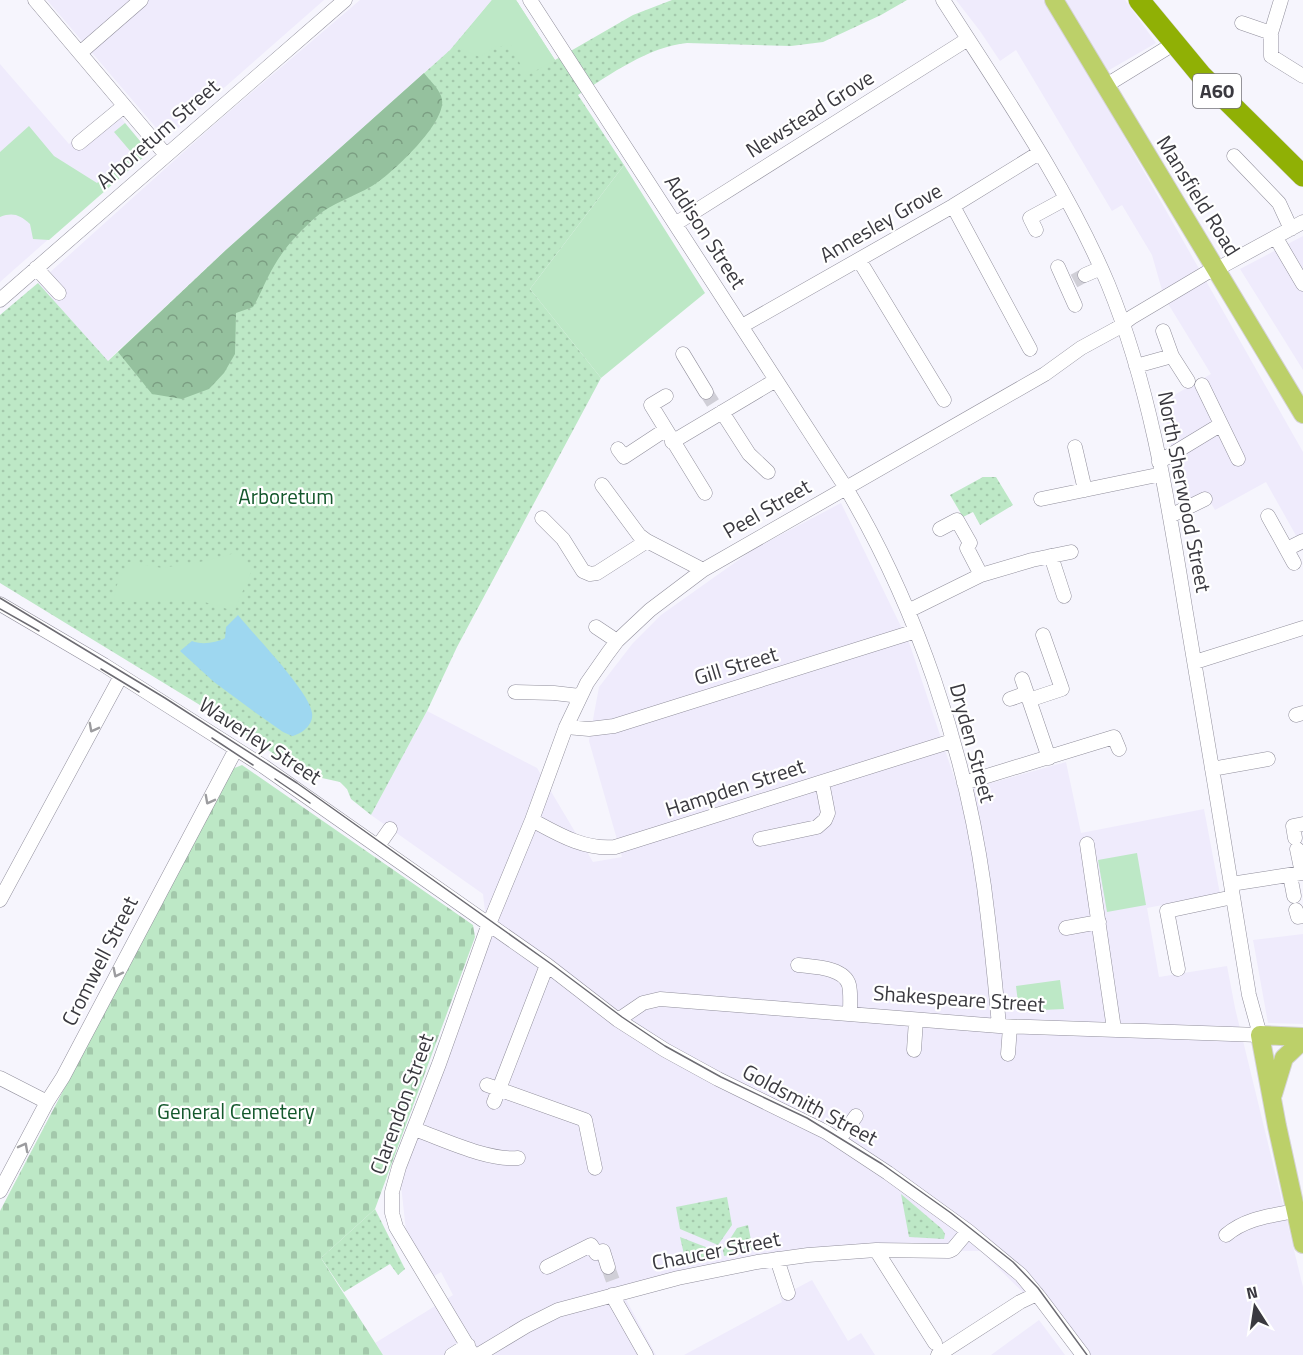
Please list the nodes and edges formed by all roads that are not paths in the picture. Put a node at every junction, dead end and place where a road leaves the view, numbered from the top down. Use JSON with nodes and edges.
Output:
{"nodes":[{"id":1,"x":35,"y":0,"type":"edge"},
{"id":2,"x":141,"y":0,"type":"edge"},
{"id":3,"x":345,"y":0,"type":"edge"},
{"id":4,"x":530,"y":0,"type":"edge"},
{"id":5,"x":943,"y":0,"type":"edge"},
{"id":6,"x":1054,"y":0,"type":"edge"},
{"id":7,"x":1138,"y":0,"type":"edge"},
{"id":8,"x":1281,"y":0,"type":"edge"},
{"id":9,"x":1242,"y":22,"type":"dead end"},
{"id":10,"x":1271,"y":33,"type":"junction"},
{"id":11,"x":968,"y":39,"type":"junction"},
{"id":12,"x":1175,"y":43,"type":"junction"},
{"id":13,"x":80,"y":53,"type":"junction"},
{"id":14,"x":1303,"y":76,"type":"edge"},
{"id":15,"x":1105,"y":86,"type":"junction"},
{"id":16,"x":124,"y":106,"type":"junction"},
{"id":17,"x":79,"y":143,"type":"dead end"},
{"id":18,"x":1039,"y":153,"type":"junction"},
{"id":19,"x":166,"y":155,"type":"junction"},
{"id":20,"x":1234,"y":156,"type":"dead end"},
{"id":21,"x":1303,"y":176,"type":"edge"},
{"id":22,"x":1065,"y":199,"type":"junction"},
{"id":23,"x":953,"y":206,"type":"junction"},
{"id":24,"x":675,"y":224,"type":"junction"},
{"id":25,"x":1297,"y":225,"type":"edge"},
{"id":26,"x":1036,"y":230,"type":"dead end"},
{"id":27,"x":1276,"y":238,"type":"junction"},
{"id":28,"x":859,"y":260,"type":"junction"},
{"id":29,"x":1298,"y":263,"type":"edge"},
{"id":30,"x":1058,"y":267,"type":"dead end"},
{"id":31,"x":36,"y":268,"type":"junction"},
{"id":32,"x":1101,"y":268,"type":"junction"},
{"id":33,"x":1217,"y":269,"type":"junction"},
{"id":34,"x":1075,"y":280,"type":"junction"},
{"id":35,"x":1303,"y":284,"type":"edge"},
{"id":36,"x":59,"y":293,"type":"dead end"},
{"id":37,"x":0,"y":300,"type":"edge"},
{"id":38,"x":1075,"y":305,"type":"dead end"},
{"id":39,"x":1123,"y":324,"type":"junction"},
{"id":40,"x":742,"y":326,"type":"junction"},
{"id":41,"x":1163,"y":331,"type":"dead end"},
{"id":42,"x":1030,"y":349,"type":"dead end"},
{"id":43,"x":683,"y":354,"type":"dead end"},
{"id":44,"x":1172,"y":356,"type":"junction"},
{"id":45,"x":1136,"y":366,"type":"junction"},
{"id":46,"x":776,"y":380,"type":"junction"},
{"id":47,"x":666,"y":396,"type":"dead end"},
{"id":48,"x":944,"y":400,"type":"dead end"},
{"id":49,"x":715,"y":405,"type":"junction"},
{"id":50,"x":1303,"y":414,"type":"edge"},
{"id":51,"x":1221,"y":425,"type":"junction"},
{"id":52,"x":667,"y":433,"type":"junction"},
{"id":53,"x":1075,"y":447,"type":"dead end"},
{"id":54,"x":618,"y":449,"type":"dead end"},
{"id":55,"x":1238,"y":459,"type":"dead end"},
{"id":56,"x":1161,"y":468,"type":"junction"},
{"id":57,"x":768,"y":472,"type":"dead end"},
{"id":58,"x":603,"y":485,"type":"dead end"},
{"id":59,"x":846,"y":488,"type":"junction"},
{"id":60,"x":1085,"y":490,"type":"junction"},
{"id":61,"x":705,"y":493,"type":"dead end"},
{"id":62,"x":1041,"y":499,"type":"dead end"},
{"id":63,"x":1205,"y":499,"type":"dead end"},
{"id":64,"x":1170,"y":516,"type":"junction"},
{"id":65,"x":1268,"y":516,"type":"dead end"},
{"id":66,"x":542,"y":518,"type":"dead end"},
{"id":67,"x":940,"y":529,"type":"dead end"},
{"id":68,"x":647,"y":541,"type":"junction"},
{"id":69,"x":1303,"y":541,"type":"edge"},
{"id":70,"x":1287,"y":549,"type":"junction"},
{"id":71,"x":1071,"y":552,"type":"dead end"},
{"id":72,"x":1051,"y":556,"type":"junction"},
{"id":73,"x":1294,"y":563,"type":"dead end"},
{"id":74,"x":702,"y":570,"type":"junction"},
{"id":75,"x":981,"y":575,"type":"junction"},
{"id":76,"x":1064,"y":596,"type":"dead end"},
{"id":77,"x":908,"y":610,"type":"junction"},
{"id":78,"x":3,"y":611,"type":"edge"},
{"id":79,"x":596,"y":627,"type":"dead end"},
{"id":80,"x":1303,"y":628,"type":"edge"},
{"id":81,"x":916,"y":631,"type":"junction"},
{"id":82,"x":1043,"y":635,"type":"dead end"},
{"id":83,"x":617,"y":641,"type":"junction"},
{"id":84,"x":1195,"y":662,"type":"junction"},
{"id":85,"x":121,"y":676,"type":"junction"},
{"id":86,"x":1023,"y":679,"type":"dead end"},
{"id":87,"x":515,"y":692,"type":"dead end"},
{"id":88,"x":580,"y":696,"type":"junction"},
{"id":89,"x":1028,"y":697,"type":"junction"},
{"id":90,"x":1010,"y":699,"type":"dead end"},
{"id":91,"x":566,"y":727,"type":"junction"},
{"id":92,"x":952,"y":741,"type":"junction"},
{"id":93,"x":236,"y":749,"type":"junction"},
{"id":94,"x":1119,"y":749,"type":"dead end"},
{"id":95,"x":1049,"y":758,"type":"junction"},
{"id":96,"x":1268,"y":759,"type":"dead end"},
{"id":97,"x":1212,"y":769,"type":"junction"},
{"id":98,"x":822,"y":782,"type":"junction"},
{"id":99,"x":964,"y":783,"type":"junction"},
{"id":100,"x":532,"y":820,"type":"junction"},
{"id":101,"x":1303,"y":824,"type":"edge"},
{"id":102,"x":390,"y":829,"type":"dead end"},
{"id":103,"x":760,"y":839,"type":"dead end"},
{"id":104,"x":1087,"y":844,"type":"dead end"},
{"id":105,"x":378,"y":846,"type":"junction"},
{"id":106,"x":1296,"y":874,"type":"edge"},
{"id":107,"x":1232,"y":891,"type":"junction"},
{"id":108,"x":1294,"y":896,"type":"dead end"},
{"id":109,"x":0,"y":900,"type":"edge"},
{"id":110,"x":1099,"y":922,"type":"junction"},
{"id":111,"x":489,"y":925,"type":"junction"},
{"id":112,"x":1066,"y":928,"type":"dead end"},
{"id":113,"x":547,"y":965,"type":"junction"},
{"id":114,"x":798,"y":965,"type":"dead end"},
{"id":115,"x":1178,"y":969,"type":"dead end"},
{"id":116,"x":850,"y":1014,"type":"junction"},
{"id":117,"x":618,"y":1020,"type":"junction"},
{"id":118,"x":916,"y":1020,"type":"junction"},
{"id":119,"x":1004,"y":1026,"type":"junction"},
{"id":120,"x":1114,"y":1029,"type":"junction"},
{"id":121,"x":1260,"y":1035,"type":"junction"},
{"id":122,"x":1303,"y":1038,"type":"edge"},
{"id":123,"x":914,"y":1050,"type":"dead end"},
{"id":124,"x":1008,"y":1054,"type":"dead end"},
{"id":125,"x":0,"y":1078,"type":"edge"},
{"id":126,"x":1272,"y":1098,"type":"junction"},
{"id":127,"x":47,"y":1102,"type":"junction"},
{"id":128,"x":856,"y":1116,"type":"dead end"},
{"id":129,"x":414,"y":1130,"type":"junction"},
{"id":130,"x":839,"y":1140,"type":"junction"},
{"id":131,"x":518,"y":1158,"type":"dead end"},
{"id":132,"x":595,"y":1168,"type":"dead end"},
{"id":133,"x":0,"y":1191,"type":"edge"},
{"id":134,"x":1295,"y":1211,"type":"junction"},
{"id":135,"x":968,"y":1231,"type":"junction"},
{"id":136,"x":1226,"y":1235,"type":"dead end"},
{"id":137,"x":1303,"y":1244,"type":"edge"},
{"id":138,"x":876,"y":1250,"type":"junction"},
{"id":139,"x":777,"y":1259,"type":"junction"},
{"id":140,"x":547,"y":1267,"type":"dead end"},
{"id":141,"x":608,"y":1267,"type":"tunnel mouth"},
{"id":142,"x":614,"y":1290,"type":"junction"},
{"id":143,"x":788,"y":1293,"type":"dead end"},
{"id":144,"x":1037,"y":1294,"type":"junction"},
{"id":145,"x":936,"y":1349,"type":"edge"},
{"id":146,"x":473,"y":1352,"type":"edge"},
{"id":147,"x":452,"y":1355,"type":"edge"},
{"id":148,"x":646,"y":1355,"type":"edge"},
{"id":149,"x":1083,"y":1355,"type":"edge"}],
"edges":[{"from":1,"to":13,"type":"street"},
{"from":2,"to":13,"type":"street"},
{"from":3,"to":19,"type":"street","name":"Arboretum Street"},
{"from":4,"to":24,"type":"street","name":"Addison Street"},
{"from":5,"to":11,"type":"street","name":"North Sherwood Street"},
{"from":6,"to":15,"type":"main road","name":"Mansfield Road"},
{"from":7,"to":12,"type":"highway","number":"A60"},
{"from":8,"to":10,"type":"street"},
{"from":9,"to":10,"type":"street"},
{"from":10,"to":14,"type":"street"},
{"from":11,"to":18,"type":"street","name":"North Sherwood Street"},
{"from":11,"to":24,"type":"street","name":"Newstead Grove"},
{"from":12,"to":15,"type":"street"},
{"from":12,"to":21,"type":"highway","number":"A60"},
{"from":13,"to":16,"type":"street"},
{"from":15,"to":33,"type":"main road","name":"Mansfield Road"},
{"from":16,"to":17,"type":"street"},
{"from":16,"to":19,"type":"street"},
{"from":18,"to":22,"type":"street","name":"North Sherwood Street"},
{"from":18,"to":23,"type":"street","name":"Annesley Grove"},
{"from":19,"to":31,"type":"street","name":"Arboretum Street"},
{"from":20,"to":25,"type":"street"},
{"from":22,"to":26,"type":"street"},
{"from":22,"to":32,"type":"street","name":"North Sherwood Street"},
{"from":23,"to":28,"type":"street","name":"Annesley Grove"},
{"from":23,"to":42,"type":"street"},
{"from":24,"to":40,"type":"street","name":"Addison Street"},
{"from":25,"to":27,"type":"street","name":"Peel Street"},
{"from":27,"to":29,"type":"street"},
{"from":27,"to":33,"type":"street","name":"Peel Street"},
{"from":28,"to":40,"type":"street","name":"Annesley Grove"},
{"from":28,"to":48,"type":"street"},
{"from":29,"to":35,"type":"street"},
{"from":30,"to":34,"type":"street"},
{"from":31,"to":36,"type":"street"},
{"from":31,"to":37,"type":"street","name":"Arboretum Street"},
{"from":32,"to":34,"type":"street"},
{"from":32,"to":39,"type":"street","name":"North Sherwood Street"},
{"from":33,"to":39,"type":"street","name":"Peel Street"},
{"from":33,"to":50,"type":"main road","name":"Mansfield Road"},
{"from":34,"to":38,"type":"street"},
{"from":39,"to":45,"type":"street","name":"North Sherwood Street"},
{"from":39,"to":59,"type":"street","name":"Peel Street"},
{"from":40,"to":46,"type":"street","name":"Addison Street"},
{"from":41,"to":44,"type":"street"},
{"from":43,"to":49,"type":"street"},
{"from":44,"to":45,"type":"street"},
{"from":44,"to":51,"type":"street"},
{"from":45,"to":56,"type":"street","name":"North Sherwood Street"},
{"from":46,"to":49,"type":"street"},
{"from":46,"to":59,"type":"street","name":"Addison Street"},
{"from":47,"to":52,"type":"street"},
{"from":49,"to":52,"type":"street"},
{"from":49,"to":57,"type":"street"},
{"from":51,"to":55,"type":"street"},
{"from":51,"to":56,"type":"street"},
{"from":52,"to":54,"type":"street"},
{"from":52,"to":61,"type":"street"},
{"from":53,"to":60,"type":"street"},
{"from":56,"to":60,"type":"street"},
{"from":56,"to":64,"type":"street","name":"North Sherwood Street"},
{"from":58,"to":68,"type":"street"},
{"from":59,"to":74,"type":"street","name":"Peel Street"},
{"from":59,"to":77,"type":"street","name":"Dryden Street"},
{"from":60,"to":62,"type":"street"},
{"from":63,"to":64,"type":"street"},
{"from":64,"to":84,"type":"street","name":"North Sherwood Street"},
{"from":65,"to":70,"type":"street"},
{"from":66,"to":68,"type":"street"},
{"from":67,"to":75,"type":"street"},
{"from":68,"to":74,"type":"street"},
{"from":69,"to":70,"type":"street"},
{"from":70,"to":73,"type":"street"},
{"from":71,"to":72,"type":"street"},
{"from":72,"to":75,"type":"street"},
{"from":72,"to":76,"type":"street"},
{"from":74,"to":83,"type":"street","name":"Peel Street"},
{"from":75,"to":77,"type":"street"},
{"from":77,"to":81,"type":"street","name":"Dryden Street"},
{"from":78,"to":85,"type":"street","name":"Waverley Street"},
{"from":79,"to":83,"type":"street"},
{"from":80,"to":84,"type":"street"},
{"from":81,"to":91,"type":"street","name":"Gill Street"},
{"from":81,"to":92,"type":"street","name":"Dryden Street"},
{"from":82,"to":89,"type":"street"},
{"from":83,"to":88,"type":"street","name":"Peel Street"},
{"from":84,"to":97,"type":"street","name":"North Sherwood Street"},
{"from":85,"to":93,"type":"street","name":"Waverley Street"},
{"from":85,"to":109,"type":"street","one_way":true},
{"from":86,"to":89,"type":"street"},
{"from":87,"to":88,"type":"street"},
{"from":88,"to":91,"type":"street","name":"Peel Street"},
{"from":89,"to":90,"type":"street"},
{"from":89,"to":95,"type":"street"},
{"from":91,"to":100,"type":"street","name":"Peel Street"},
{"from":92,"to":98,"type":"street","name":"Hampden Street"},
{"from":92,"to":99,"type":"street","name":"Dryden Street"},
{"from":93,"to":105,"type":"street","name":"Waverley Street"},
{"from":93,"to":127,"type":"street","name":"Cromwell Street","one_way":true},
{"from":94,"to":95,"type":"street"},
{"from":95,"to":99,"type":"street"},
{"from":96,"to":97,"type":"street"},
{"from":97,"to":107,"type":"street","name":"North Sherwood Street"},
{"from":98,"to":100,"type":"street","name":"Hampden Street"},
{"from":98,"to":103,"type":"street"},
{"from":99,"to":119,"type":"street","name":"Dryden Street"},
{"from":100,"to":111,"type":"street","name":"Peel Street"},
{"from":101,"to":106,"type":"street"},
{"from":102,"to":105,"type":"street"},
{"from":104,"to":110,"type":"street"},
{"from":105,"to":111,"type":"street","name":"Waverley Street"},
{"from":106,"to":107,"type":"street"},
{"from":106,"to":108,"type":"street"},
{"from":107,"to":115,"type":"street"},
{"from":107,"to":121,"type":"street","name":"North Sherwood Street"},
{"from":110,"to":112,"type":"street"},
{"from":110,"to":120,"type":"street"},
{"from":111,"to":113,"type":"street","name":"Goldsmith Street"},
{"from":111,"to":129,"type":"street","name":"Clarendon Street"},
{"from":113,"to":117,"type":"street","name":"Goldsmith Street"},
{"from":113,"to":132,"type":"street"},
{"from":114,"to":116,"type":"street"},
{"from":116,"to":117,"type":"street","name":"Shakespeare Street"},
{"from":116,"to":118,"type":"street","name":"Shakespeare Street"},
{"from":117,"to":130,"type":"street","name":"Goldsmith Street"},
{"from":118,"to":119,"type":"street","name":"Shakespeare Street"},
{"from":118,"to":123,"type":"street"},
{"from":119,"to":120,"type":"street","name":"Shakespeare Street"},
{"from":119,"to":124,"type":"street","name":"Dryden Street"},
{"from":120,"to":121,"type":"street","name":"Shakespeare Street"},
{"from":121,"to":122,"type":"main road","name":"Shakespeare Street"},
{"from":121,"to":126,"type":"main road"},
{"from":122,"to":126,"type":"main road"},
{"from":125,"to":127,"type":"street"},
{"from":126,"to":134,"type":"main road"},
{"from":133,"to":127,"type":"street","name":"Cromwell Street","one_way":true},
{"from":128,"to":130,"type":"street"},
{"from":129,"to":131,"type":"street"},
{"from":129,"to":146,"type":"street","name":"Clarendon Street"},
{"from":130,"to":135,"type":"street","name":"Goldsmith Street"},
{"from":134,"to":136,"type":"street"},
{"from":134,"to":137,"type":"main road"},
{"from":135,"to":138,"type":"street","name":"Chaucer Street"},
{"from":135,"to":144,"type":"street","name":"Goldsmith Street"},
{"from":138,"to":139,"type":"street","name":"Chaucer Street"},
{"from":138,"to":145,"type":"street"},
{"from":139,"to":142,"type":"street","name":"Chaucer Street"},
{"from":139,"to":143,"type":"street"},
{"from":140,"to":141,"type":"street"},
{"from":142,"to":146,"type":"street","name":"Chaucer Street"},
{"from":142,"to":148,"type":"street"},
{"from":144,"to":145,"type":"street"},
{"from":144,"to":149,"type":"street","name":"Goldsmith Street"},
{"from":146,"to":147,"type":"street","name":"Chaucer Street"}]}
